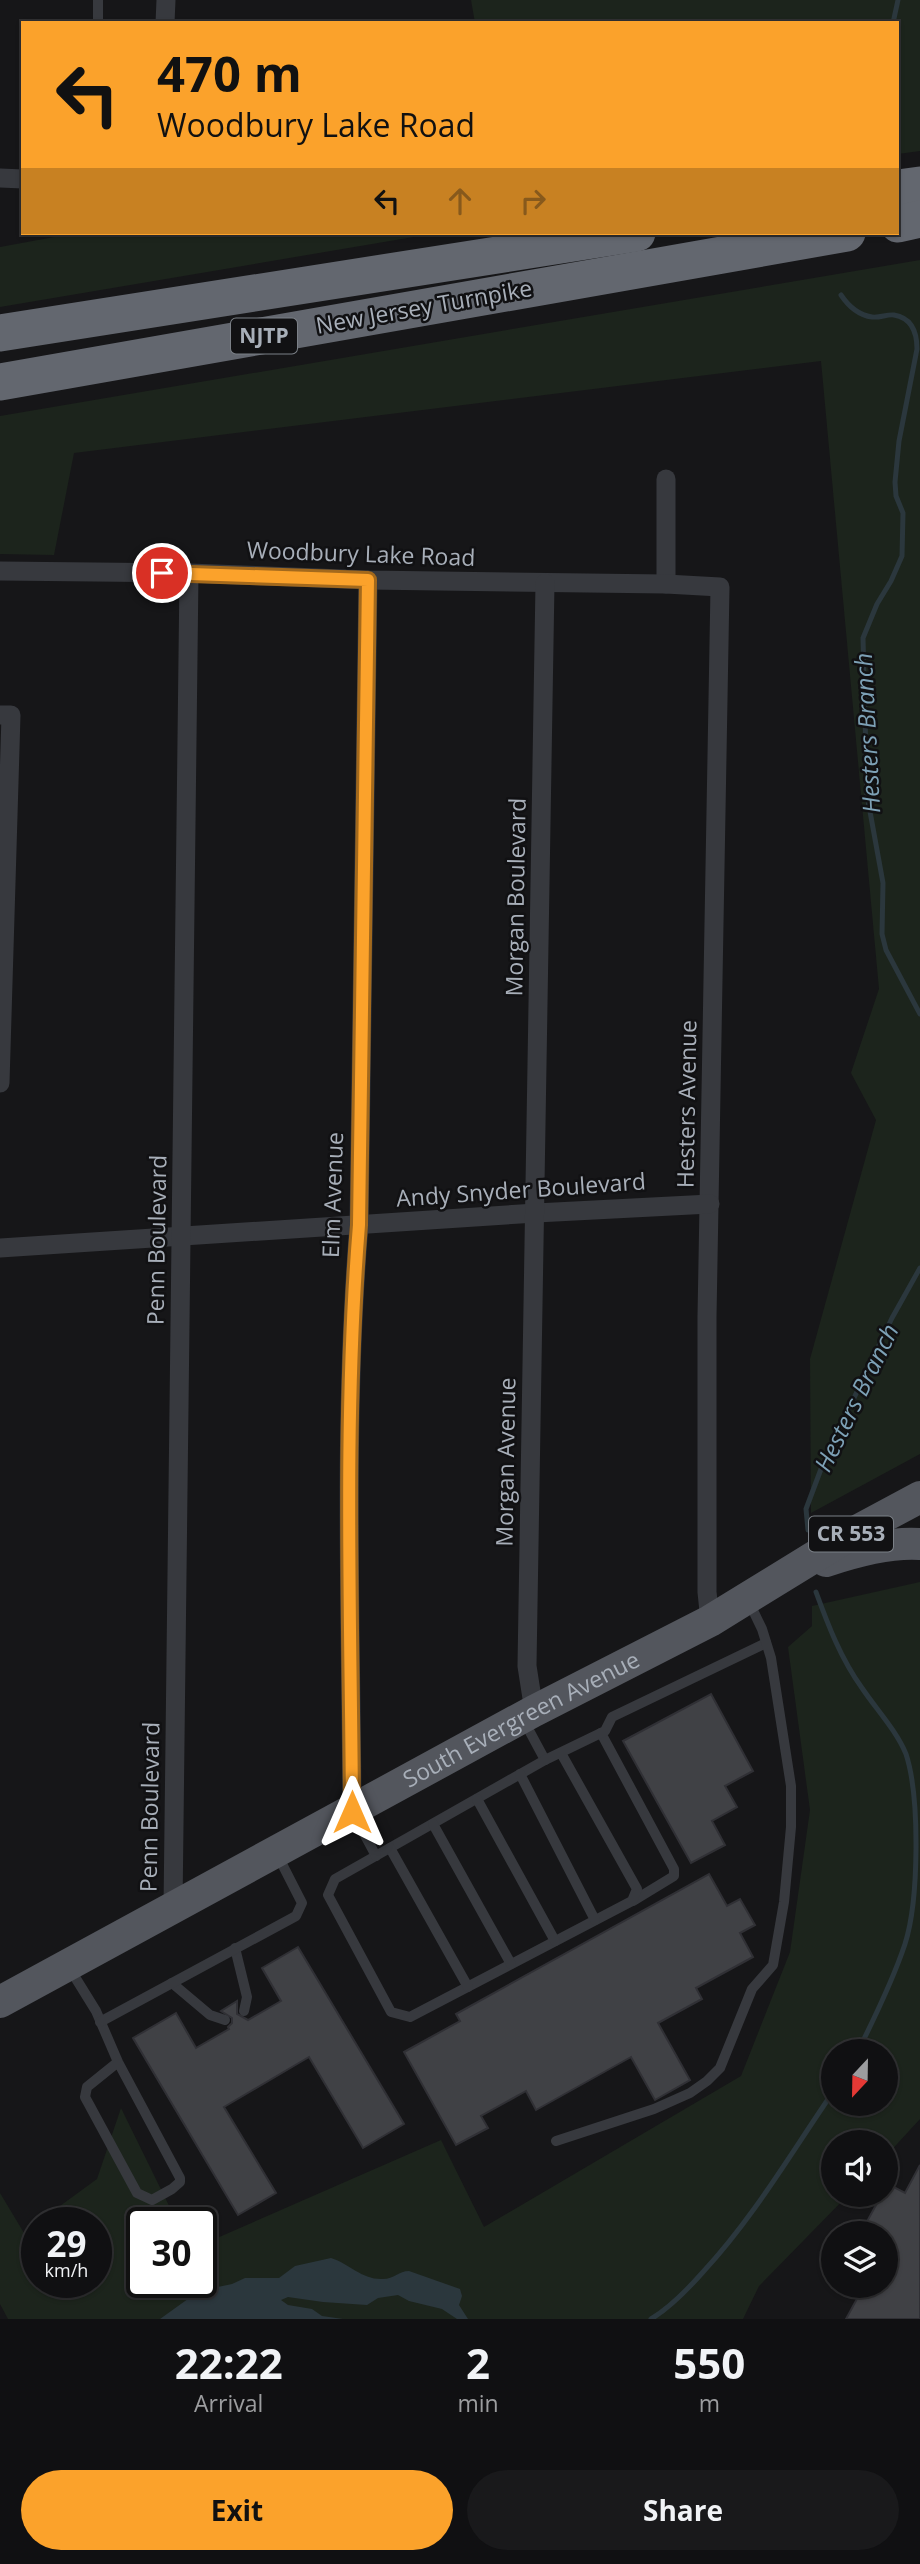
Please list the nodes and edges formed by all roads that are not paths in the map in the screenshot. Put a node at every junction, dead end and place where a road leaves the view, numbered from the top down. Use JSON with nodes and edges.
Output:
{"nodes":[{"id":1,"x":99,"y":0,"type":"edge"},
{"id":2,"x":166,"y":0,"type":"edge"},
{"id":3,"x":98,"y":21,"type":"edge"},
{"id":4,"x":165,"y":21,"type":"edge"},
{"id":5,"x":0,"y":178,"type":"edge"},
{"id":6,"x":21,"y":179,"type":"edge"},
{"id":7,"x":920,"y":185,"type":"edge"},
{"id":8,"x":899,"y":188,"type":"edge"},
{"id":9,"x":920,"y":219,"type":"edge"},
{"id":10,"x":899,"y":223,"type":"edge"},
{"id":11,"x":631,"y":235,"type":"edge"},
{"id":12,"x":830,"y":235,"type":"edge"},
{"id":13,"x":526,"y":270,"type":"junction"},
{"id":14,"x":0,"y":333,"type":"edge"},
{"id":15,"x":0,"y":382,"type":"edge"},
{"id":16,"x":666,"y":479,"type":"dead end"},
{"id":17,"x":0,"y":571,"type":"edge"},
{"id":18,"x":189,"y":573,"type":"junction"},
{"id":19,"x":368,"y":580,"type":"junction"},
{"id":20,"x":545,"y":583,"type":"junction"},
{"id":21,"x":666,"y":584,"type":"junction"},
{"id":22,"x":720,"y":587,"type":"joint"},
{"id":23,"x":5,"y":715,"type":"edge"},
{"id":24,"x":0,"y":1083,"type":"edge"},
{"id":25,"x":710,"y":1204,"type":"junction"},
{"id":26,"x":536,"y":1213,"type":"junction"},
{"id":27,"x":359,"y":1225,"type":"junction"},
{"id":28,"x":182,"y":1237,"type":"junction"},
{"id":29,"x":0,"y":1248,"type":"edge"},
{"id":30,"x":920,"y":1497,"type":"edge"},
{"id":31,"x":920,"y":1544,"type":"edge"},
{"id":32,"x":785,"y":1575,"type":"junction"},
{"id":33,"x":748,"y":1598,"type":"junction"},
{"id":34,"x":710,"y":1621,"type":"junction"},
{"id":35,"x":766,"y":1643,"type":"junction"},
{"id":36,"x":528,"y":1715,"type":"junction"},
{"id":37,"x":601,"y":1733,"type":"junction"},
{"id":38,"x":561,"y":1753,"type":"junction"},
{"id":39,"x":545,"y":1760,"type":"junction"},
{"id":40,"x":520,"y":1774,"type":"junction"},
{"id":41,"x":477,"y":1799,"type":"junction"},
{"id":42,"x":352,"y":1812,"type":"junction"},
{"id":43,"x":433,"y":1824,"type":"junction"},
{"id":44,"x":390,"y":1848,"type":"junction"},
{"id":45,"x":276,"y":1853,"type":"junction"},
{"id":46,"x":376,"y":1856,"type":"junction"},
{"id":47,"x":632,"y":1901,"type":"junction"},
{"id":48,"x":173,"y":1908,"type":"junction"},
{"id":49,"x":594,"y":1920,"type":"junction"},
{"id":50,"x":555,"y":1941,"type":"junction"},
{"id":51,"x":235,"y":1948,"type":"junction"},
{"id":52,"x":511,"y":1964,"type":"junction"},
{"id":53,"x":68,"y":1965,"type":"junction"},
{"id":54,"x":172,"y":1983,"type":"junction"},
{"id":55,"x":468,"y":1987,"type":"junction"},
{"id":56,"x":0,"y":2002,"type":"edge"},
{"id":57,"x":244,"y":2011,"type":"dead end"},
{"id":58,"x":225,"y":2020,"type":"dead end"},
{"id":59,"x":100,"y":2022,"type":"junction"},
{"id":60,"x":118,"y":2062,"type":"junction"},
{"id":61,"x":556,"y":2141,"type":"dead end"}],
"edges":[{"from":1,"to":3,"type":"lane"},
{"from":2,"to":4,"type":"street"},
{"from":5,"to":6,"type":"street"},
{"from":7,"to":8,"type":"highway"},
{"from":9,"to":10,"type":"highway"},
{"from":11,"to":13,"type":"highway","name":"New Jersey Turnpike","number":"NJTP"},
{"from":12,"to":13,"type":"highway","name":"New Jersey Turnpike","number":"NJTP"},
{"from":13,"to":14,"type":"highway","name":"New Jersey Turnpike","number":"NJTP"},
{"from":13,"to":15,"type":"highway","name":"New Jersey Turnpike","number":"NJTP"},
{"from":16,"to":21,"type":"street"},
{"from":17,"to":18,"type":"street","name":"Woodbury Lake Road"},
{"from":18,"to":19,"type":"street","name":"Woodbury Lake Road"},
{"from":18,"to":28,"type":"street","name":"Penn Boulevard"},
{"from":19,"to":20,"type":"street","name":"Woodbury Lake Road"},
{"from":19,"to":27,"type":"street","name":"Elm Avenue"},
{"from":20,"to":21,"type":"street","name":"Woodbury Lake Road"},
{"from":20,"to":26,"type":"street","name":"Morgan Boulevard"},
{"from":21,"to":22,"type":"street","name":"Woodbury Lake Road"},
{"from":22,"to":25,"type":"street","name":"Hesters Avenue"},
{"from":23,"to":24,"type":"street"},
{"from":25,"to":26,"type":"street","name":"Andy Snyder Boulevard"},
{"from":25,"to":34,"type":"street","name":"Hesters Avenue"},
{"from":26,"to":27,"type":"street","name":"Andy Snyder Boulevard"},
{"from":26,"to":36,"type":"street","name":"Morgan Avenue"},
{"from":27,"to":28,"type":"street","name":"Andy Snyder Boulevard"},
{"from":27,"to":42,"type":"street","name":"Elm Avenue"},
{"from":28,"to":29,"type":"street","name":"Andy Snyder Boulevard"},
{"from":28,"to":48,"type":"street","name":"Penn Boulevard"},
{"from":30,"to":32,"type":"main road","name":"South Evergreen Avenue","number":"CR 553"},
{"from":31,"to":32,"type":"main road","name":"South Evergreen Avenue","number":"CR 553"},
{"from":32,"to":33,"type":"main road","name":"South Evergreen Avenue","number":"CR 553"},
{"from":33,"to":34,"type":"main road","name":"South Evergreen Avenue","number":"CR 553"},
{"from":33,"to":35,"type":"lane"},
{"from":34,"to":36,"type":"main road","name":"South Evergreen Avenue","number":"CR 553"},
{"from":35,"to":37,"type":"lane"},
{"from":35,"to":61,"type":"lane"},
{"from":36,"to":39,"type":"lane"},
{"from":36,"to":42,"type":"main road","name":"South Evergreen Avenue","number":"CR 553"},
{"from":37,"to":38,"type":"lane"},
{"from":37,"to":47,"type":"lane"},
{"from":38,"to":39,"type":"lane"},
{"from":38,"to":47,"type":"lane"},
{"from":39,"to":40,"type":"lane"},
{"from":40,"to":41,"type":"lane"},
{"from":40,"to":49,"type":"lane"},
{"from":41,"to":43,"type":"lane"},
{"from":41,"to":50,"type":"lane"},
{"from":42,"to":45,"type":"main road","name":"South Evergreen Avenue","number":"CR 553"},
{"from":42,"to":46,"type":"lane"},
{"from":43,"to":44,"type":"lane"},
{"from":43,"to":52,"type":"lane"},
{"from":44,"to":46,"type":"lane"},
{"from":44,"to":55,"type":"lane"},
{"from":45,"to":48,"type":"main road","name":"South Evergreen Avenue","number":"CR 553"},
{"from":45,"to":51,"type":"lane"},
{"from":46,"to":55,"type":"lane"},
{"from":47,"to":49,"type":"lane"},
{"from":48,"to":53,"type":"main road","name":"South Evergreen Avenue","number":"CR 553"},
{"from":49,"to":50,"type":"lane"},
{"from":50,"to":52,"type":"lane"},
{"from":51,"to":54,"type":"lane"},
{"from":51,"to":57,"type":"lane"},
{"from":52,"to":55,"type":"lane"},
{"from":53,"to":56,"type":"main road","name":"South Evergreen Avenue","number":"CR 553"},
{"from":53,"to":59,"type":"lane"},
{"from":54,"to":58,"type":"lane"},
{"from":54,"to":59,"type":"lane"},
{"from":59,"to":60,"type":"lane"},
{"from":60,"to":60,"type":"lane"}]}
